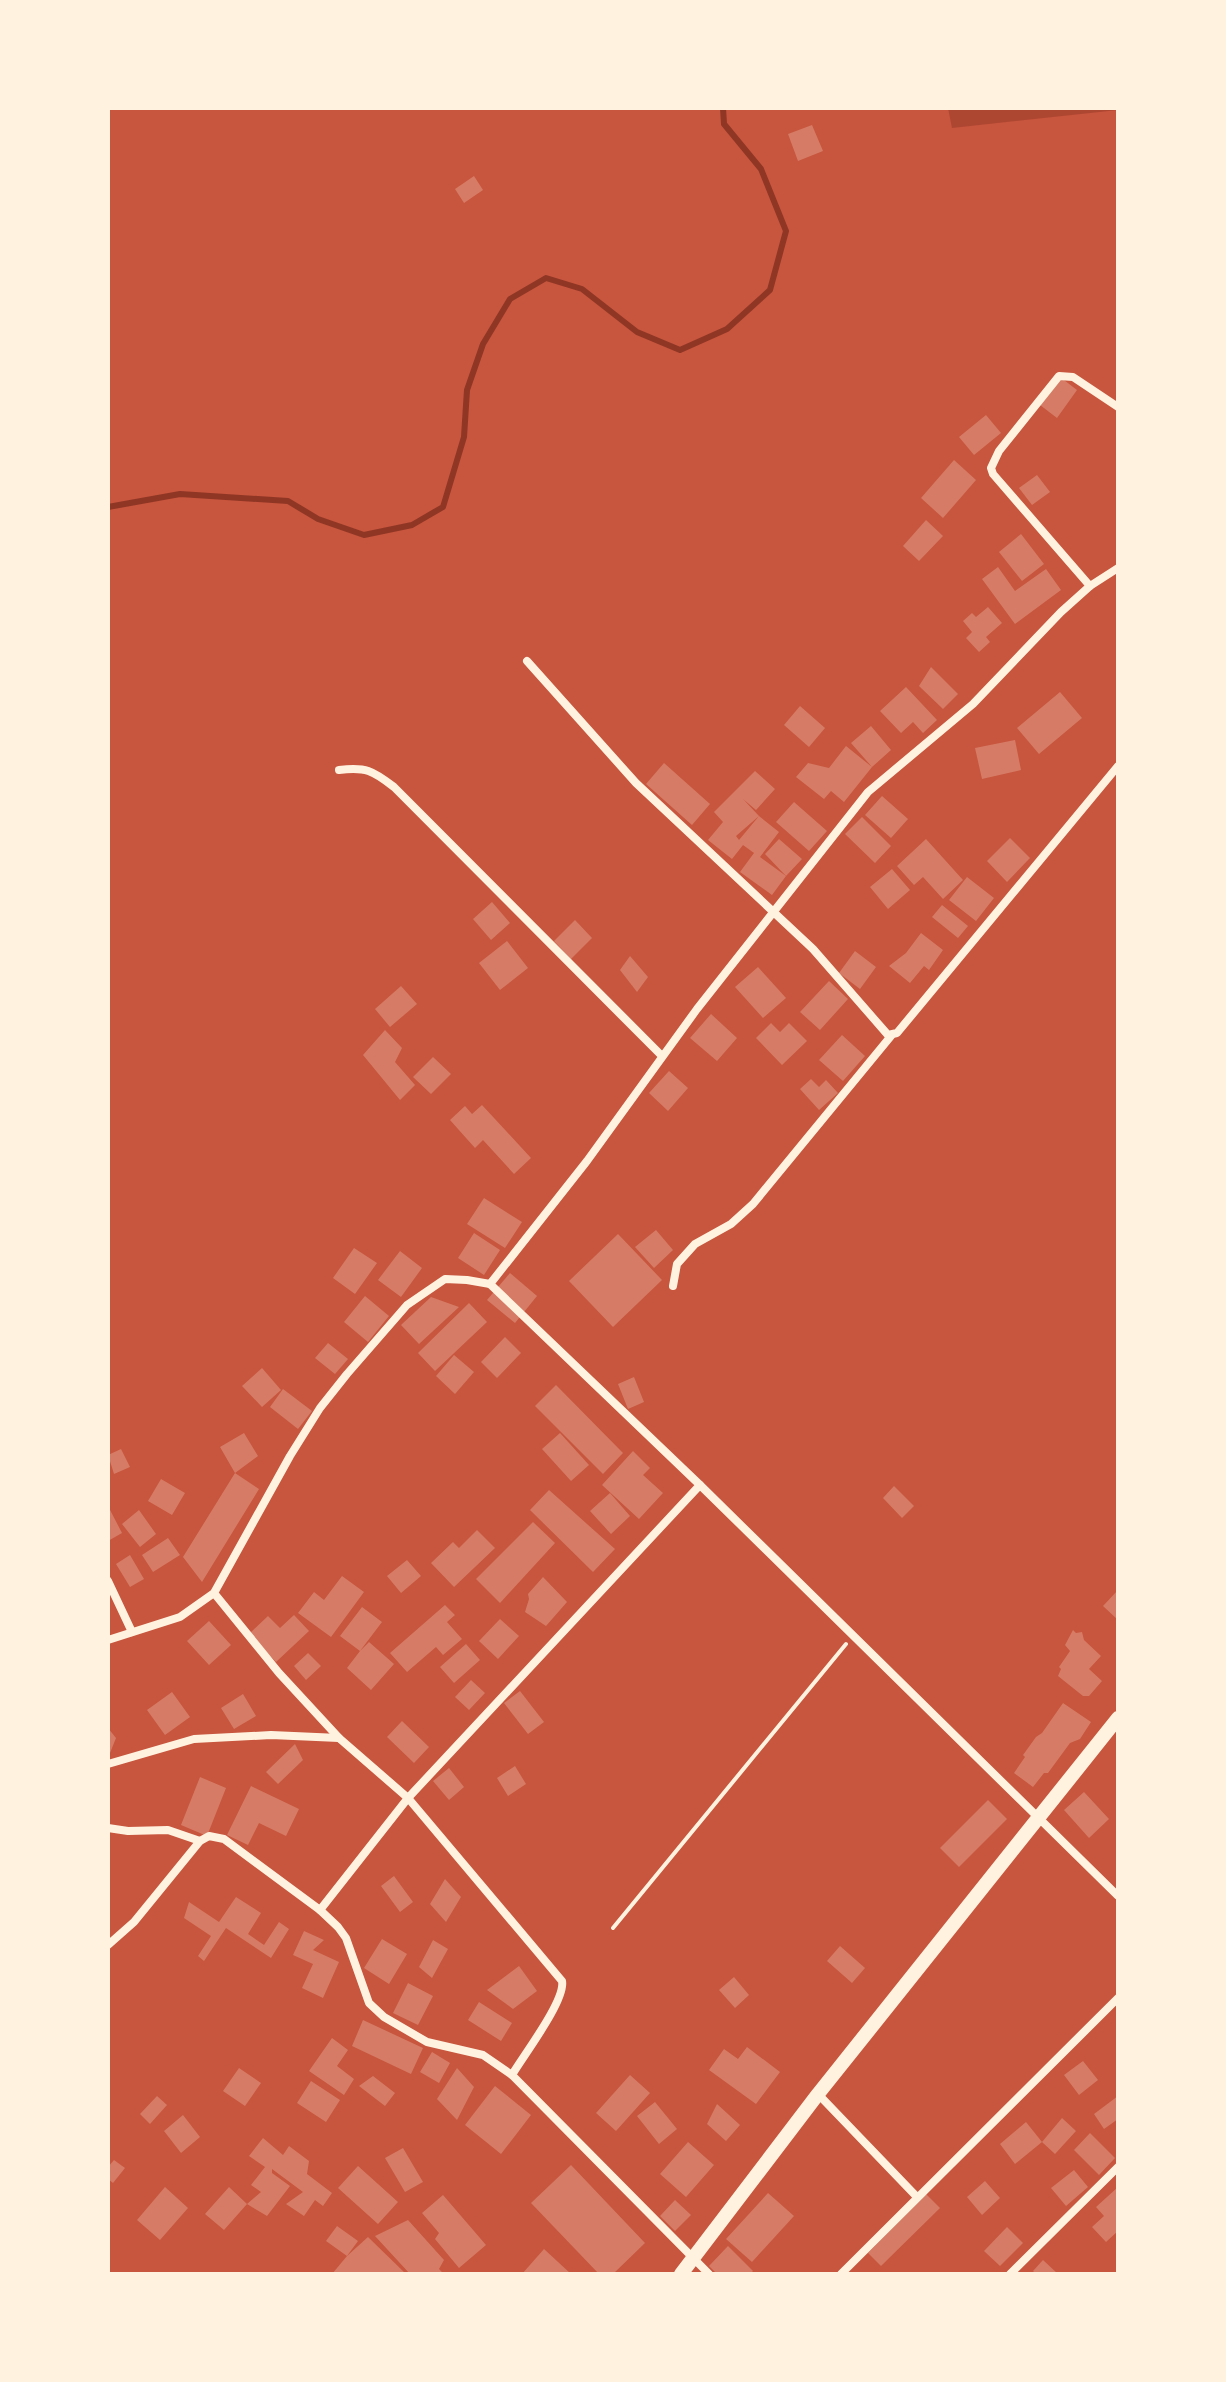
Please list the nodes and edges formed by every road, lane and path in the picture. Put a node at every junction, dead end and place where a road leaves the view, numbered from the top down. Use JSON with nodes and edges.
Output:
{"nodes":[{"id":1,"x":1118,"y":407,"type":"edge"},
{"id":2,"x":1118,"y":568,"type":"edge"},
{"id":3,"x":1090,"y":586,"type":"junction"},
{"id":4,"x":527,"y":661,"type":"dead end"},
{"id":5,"x":1118,"y":766,"type":"edge"},
{"id":6,"x":339,"y":770,"type":"dead end"},
{"id":7,"x":772,"y":912,"type":"junction"},
{"id":8,"x":891,"y":1036,"type":"junction"},
{"id":9,"x":662,"y":1056,"type":"junction"},
{"id":10,"x":490,"y":1284,"type":"junction"},
{"id":11,"x":673,"y":1286,"type":"dead end"},
{"id":12,"x":700,"y":1485,"type":"junction"},
{"id":13,"x":108,"y":1581,"type":"edge"},
{"id":14,"x":214,"y":1593,"type":"junction"},
{"id":15,"x":132,"y":1632,"type":"junction"},
{"id":16,"x":853,"y":1636,"type":"junction"},
{"id":17,"x":108,"y":1640,"type":"edge"},
{"id":18,"x":1118,"y":1718,"type":"edge"},
{"id":19,"x":339,"y":1738,"type":"junction"},
{"id":20,"x":108,"y":1764,"type":"edge"},
{"id":21,"x":408,"y":1798,"type":"junction"},
{"id":22,"x":1039,"y":1818,"type":"junction"},
{"id":23,"x":108,"y":1828,"type":"edge"},
{"id":24,"x":200,"y":1841,"type":"junction"},
{"id":25,"x":1118,"y":1896,"type":"edge"},
{"id":26,"x":320,"y":1910,"type":"junction"},
{"id":27,"x":613,"y":1928,"type":"dead end"},
{"id":28,"x":108,"y":1945,"type":"edge"},
{"id":29,"x":1118,"y":1998,"type":"edge"},
{"id":30,"x":512,"y":2075,"type":"junction"},
{"id":31,"x":818,"y":2094,"type":"junction"},
{"id":32,"x":1118,"y":2167,"type":"edge"},
{"id":33,"x":917,"y":2197,"type":"junction"},
{"id":34,"x":693,"y":2258,"type":"junction"},
{"id":35,"x":681,"y":2274,"type":"edge"},
{"id":36,"x":709,"y":2274,"type":"edge"},
{"id":37,"x":841,"y":2274,"type":"edge"},
{"id":38,"x":1010,"y":2274,"type":"edge"}],
"edges":[{"from":1,"to":3,"type":"street"},
{"from":2,"to":3,"type":"street"},
{"from":3,"to":7,"type":"street"},
{"from":4,"to":7,"type":"street"},
{"from":5,"to":8,"type":"street"},
{"from":6,"to":9,"type":"street"},
{"from":7,"to":8,"type":"street"},
{"from":7,"to":9,"type":"street"},
{"from":8,"to":11,"type":"street"},
{"from":9,"to":10,"type":"street"},
{"from":10,"to":12,"type":"street"},
{"from":10,"to":14,"type":"street"},
{"from":12,"to":16,"type":"street"},
{"from":12,"to":21,"type":"street"},
{"from":13,"to":15,"type":"street"},
{"from":14,"to":15,"type":"street"},
{"from":14,"to":19,"type":"street"},
{"from":15,"to":17,"type":"street"},
{"from":16,"to":22,"type":"street"},
{"from":16,"to":27,"type":"path"},
{"from":18,"to":22,"type":"main road"},
{"from":19,"to":20,"type":"street"},
{"from":19,"to":21,"type":"street"},
{"from":21,"to":26,"type":"street"},
{"from":21,"to":30,"type":"street"},
{"from":22,"to":25,"type":"street"},
{"from":22,"to":31,"type":"main road"},
{"from":23,"to":24,"type":"street"},
{"from":24,"to":26,"type":"street"},
{"from":24,"to":28,"type":"street"},
{"from":26,"to":30,"type":"street"},
{"from":29,"to":33,"type":"street"},
{"from":30,"to":34,"type":"street"},
{"from":31,"to":33,"type":"street"},
{"from":31,"to":34,"type":"main road"},
{"from":32,"to":38,"type":"street"},
{"from":33,"to":37,"type":"street"},
{"from":34,"to":35,"type":"main road"},
{"from":34,"to":36,"type":"street"}]}
